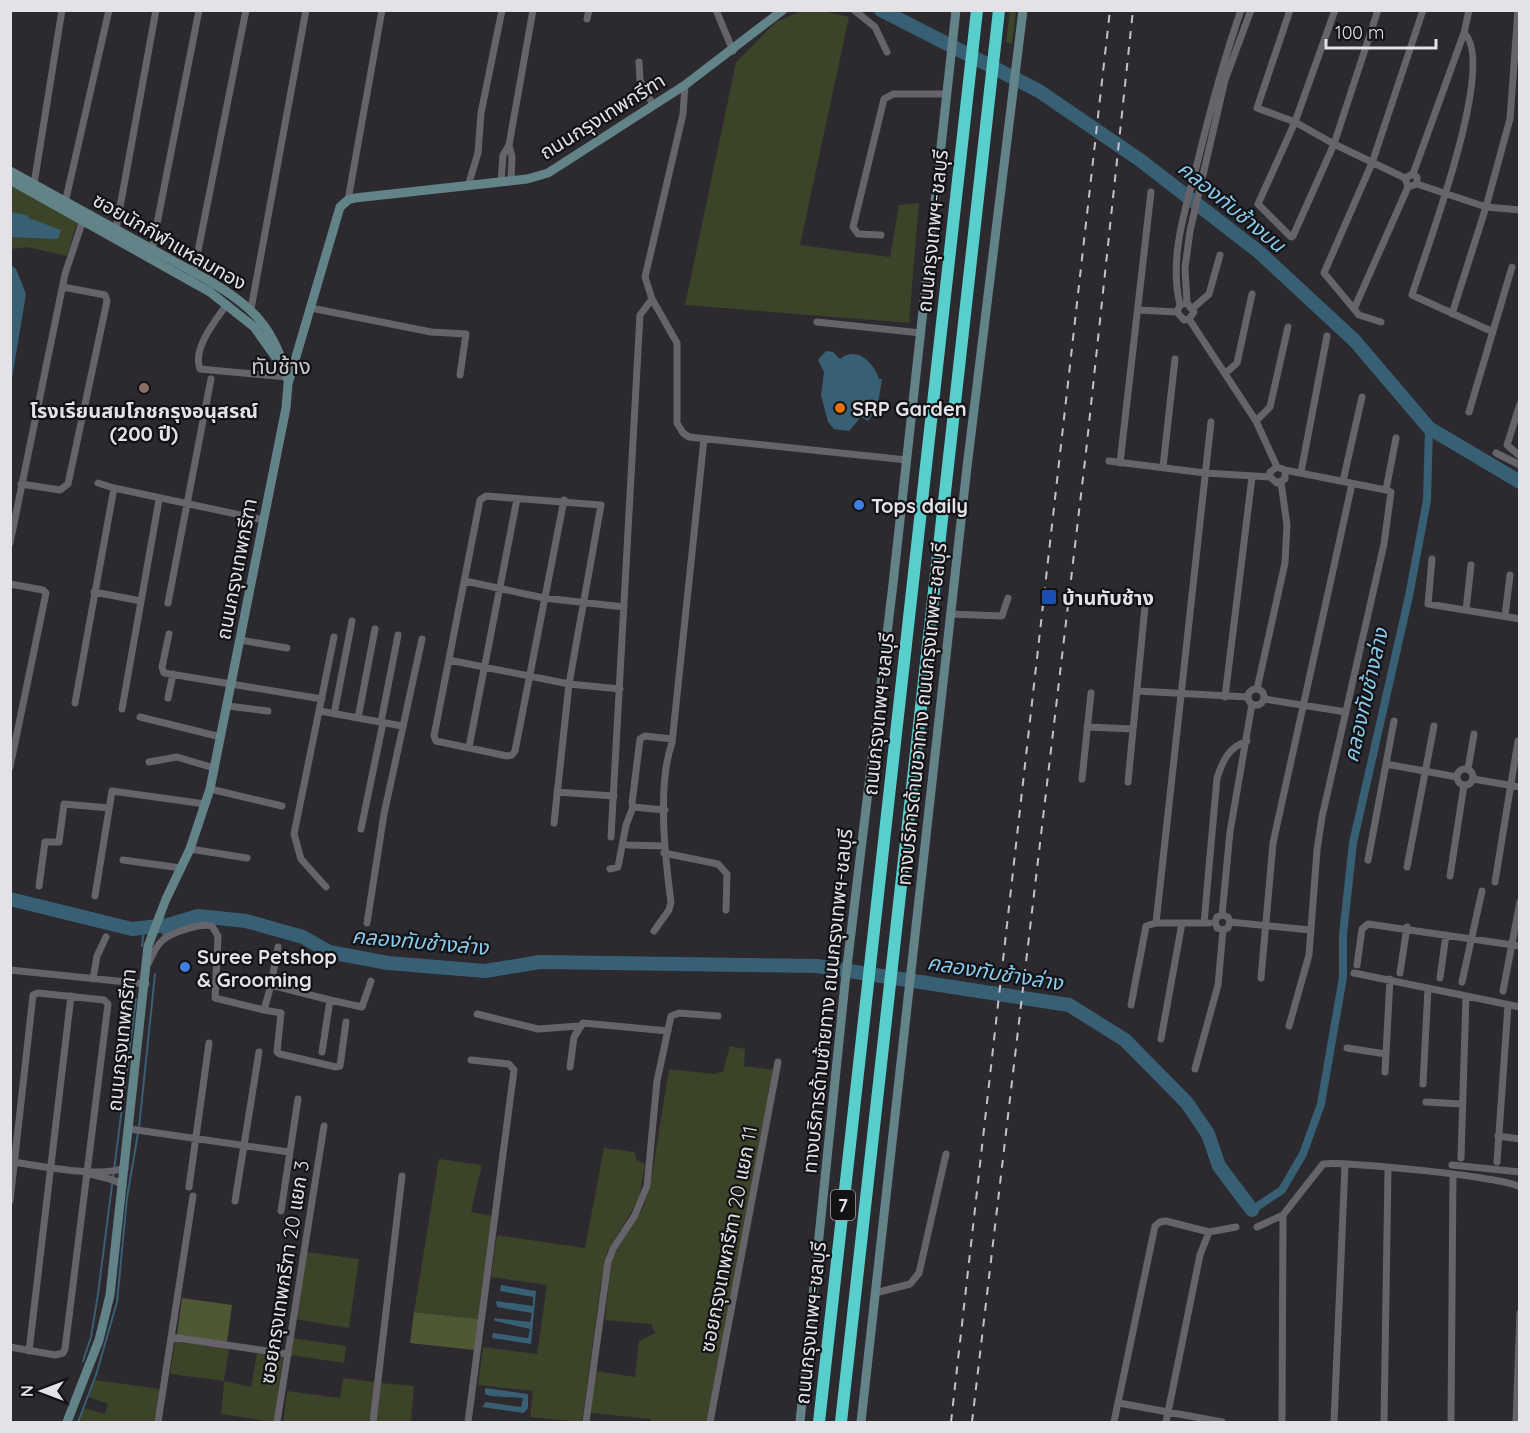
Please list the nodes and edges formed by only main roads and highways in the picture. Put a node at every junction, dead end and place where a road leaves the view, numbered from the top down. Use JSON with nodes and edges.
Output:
{"nodes":[{"id":1,"x":999,"y":10,"type":"edge"},
{"id":2,"x":1023,"y":10,"type":"edge"},
{"id":3,"x":785,"y":11,"type":"edge"},
{"id":4,"x":956,"y":11,"type":"edge"},
{"id":5,"x":976,"y":17,"type":"edge"},
{"id":6,"x":10,"y":171,"type":"edge"},
{"id":7,"x":10,"y":180,"type":"edge"},
{"id":8,"x":193,"y":276,"type":"junction"},
{"id":9,"x":286,"y":377,"type":"junction"},
{"id":10,"x":67,"y":1422,"type":"edge"},
{"id":11,"x":800,"y":1422,"type":"edge"},
{"id":12,"x":819,"y":1422,"type":"edge"},
{"id":13,"x":841,"y":1422,"type":"edge"},
{"id":14,"x":861,"y":1422,"type":"edge"}],
"edges":[{"from":1,"to":13,"type":"highway","name":"ถนนกรุงเทพฯ-ชลบุรี","number":"7"},
{"from":2,"to":14,"type":"main road","name":"ทางบริการด้านขวาทาง ถนนกรุงเทพฯ-ชลบุรี"},
{"from":3,"to":9,"type":"main road","name":"ถนนกรุงเทพกรีฑา"},
{"from":4,"to":11,"type":"main road","name":"ทางบริการด้านซ้ายทาง ถนนกรุงเทพฯ-ชลบุรี"},
{"from":5,"to":12,"type":"highway","name":"ถนนกรุงเทพฯ-ชลบุรี","number":"7"},
{"from":6,"to":8,"type":"main road","name":"ซอยนักกีฬาแหลมทอง"},
{"from":7,"to":8,"type":"main road","name":"ซอยนักกีฬาแหลมทอง"},
{"from":8,"to":9,"type":"main road","name":"ซอยนักกีฬาแหลมทอง"},
{"from":8,"to":9,"type":"main road","name":"ซอยนักกีฬาแหลมทอง"},
{"from":9,"to":10,"type":"main road","name":"ถนนกรุงเทพกรีฑา"}]}
